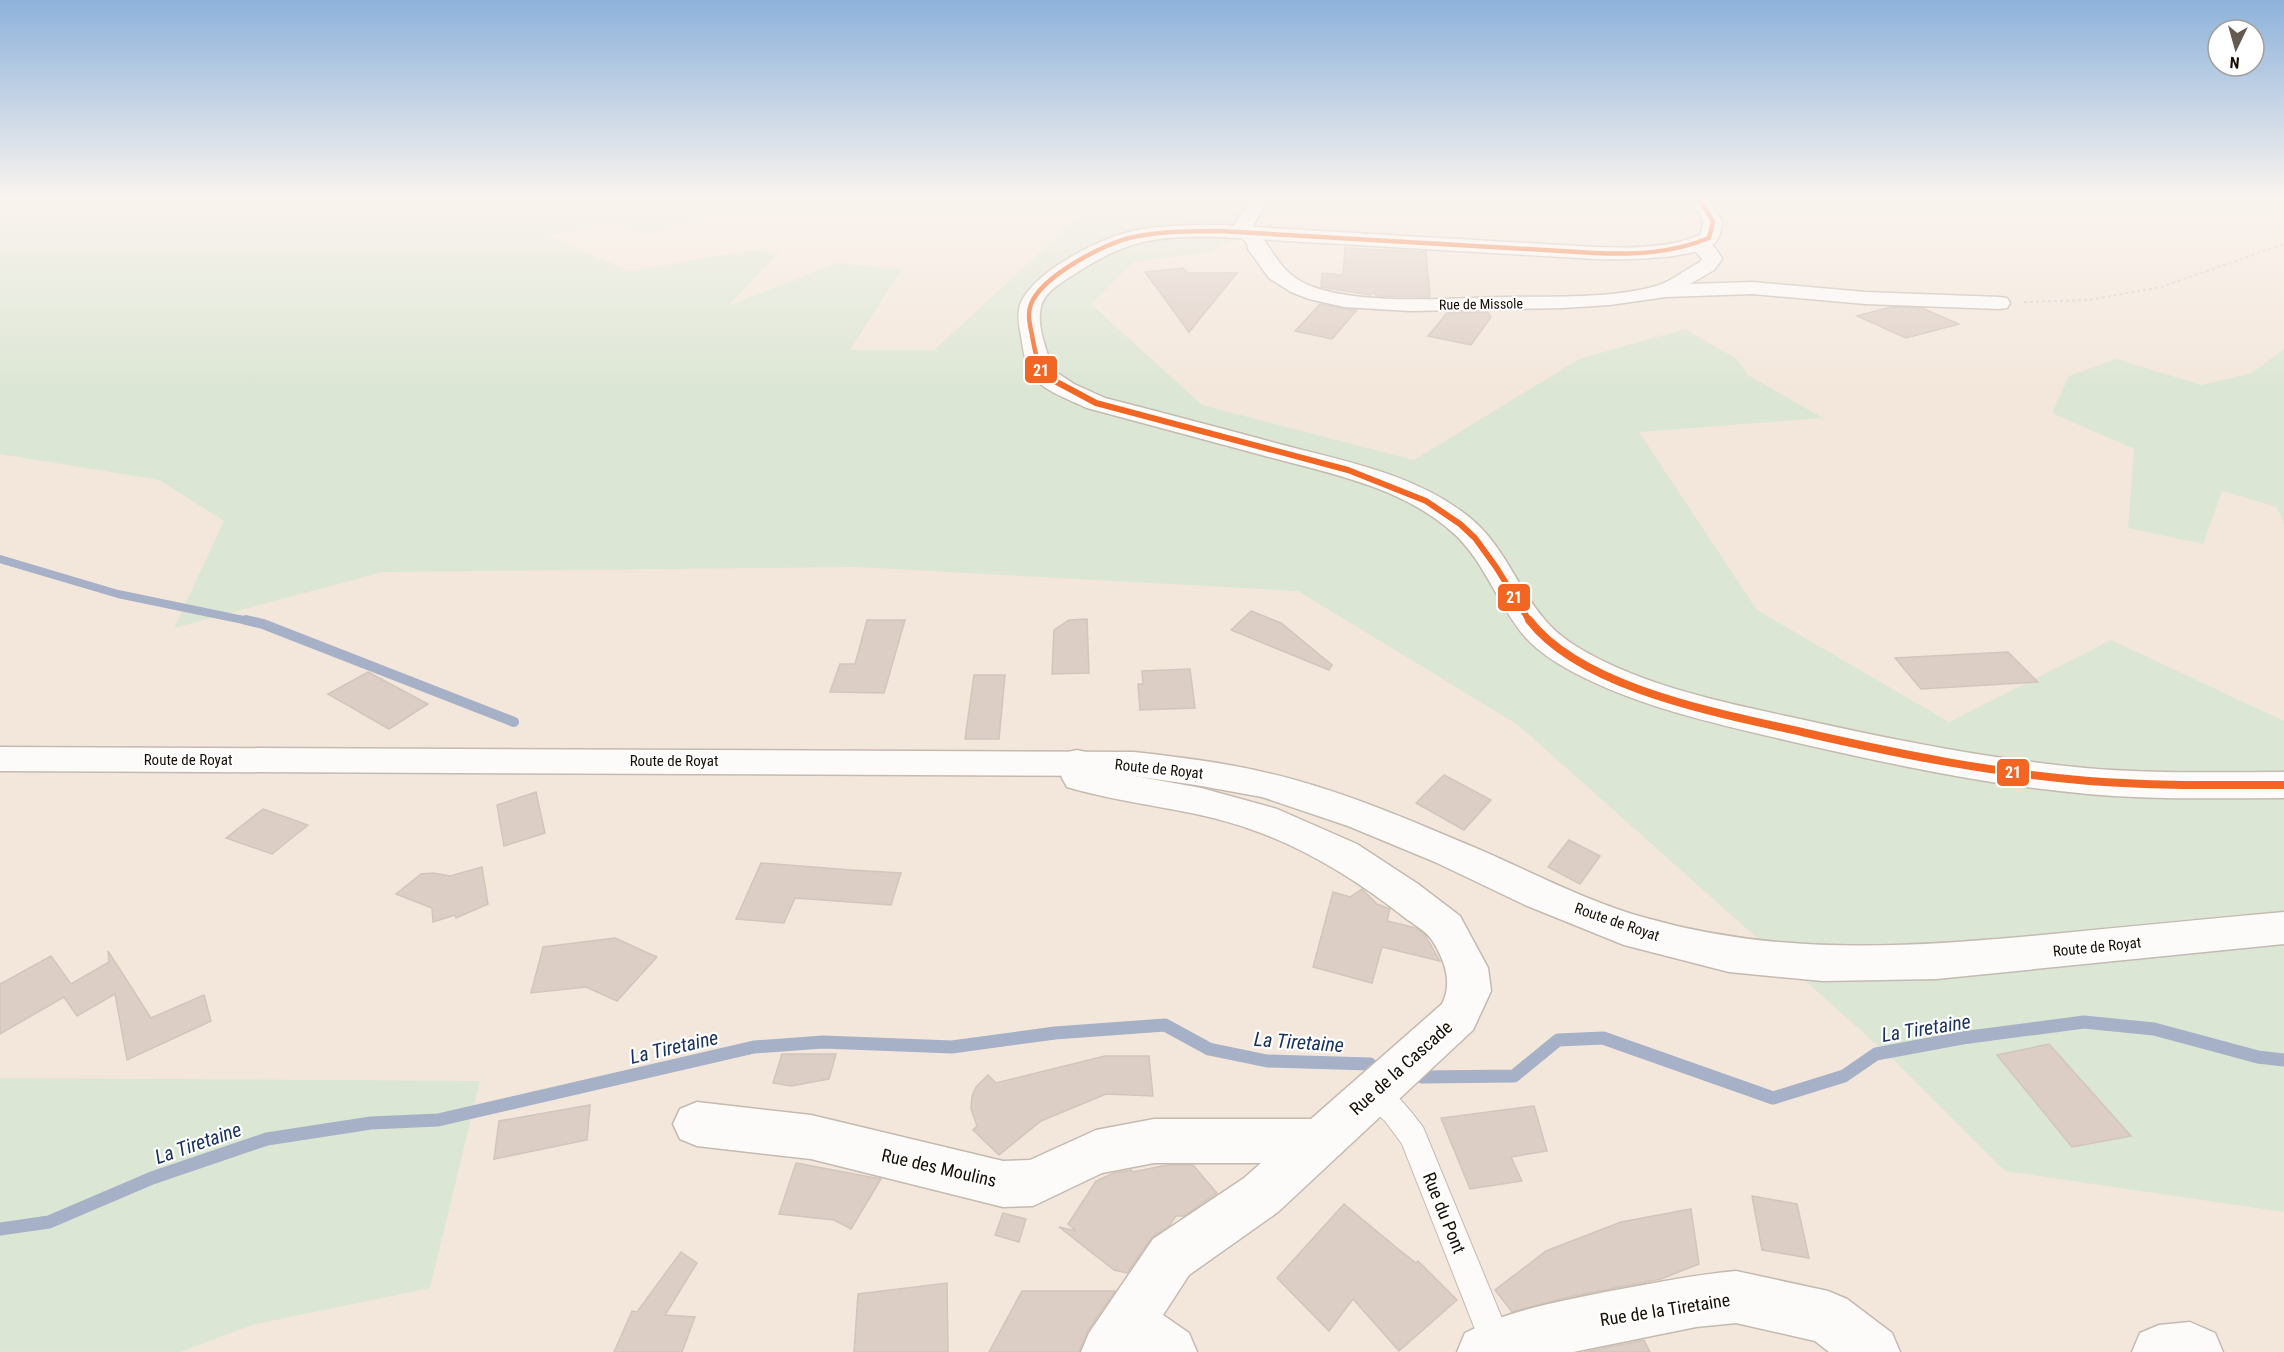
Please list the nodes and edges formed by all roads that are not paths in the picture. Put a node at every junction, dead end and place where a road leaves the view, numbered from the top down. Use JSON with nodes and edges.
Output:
{"nodes":[{"id":1,"x":1081,"y":262,"type":"edge"},
{"id":2,"x":1267,"y":262,"type":"edge"},
{"id":3,"x":1711,"y":262,"type":"edge"},
{"id":4,"x":1663,"y":291,"type":"junction"},
{"id":5,"x":1999,"y":303,"type":"road end"},
{"id":6,"x":0,"y":759,"type":"edge"},
{"id":7,"x":1077,"y":762,"type":"junction"},
{"id":8,"x":2284,"y":785,"type":"edge"},
{"id":9,"x":2284,"y":928,"type":"edge"},
{"id":10,"x":1373,"y":1093,"type":"junction"},
{"id":11,"x":697,"y":1124,"type":"dead end"},
{"id":12,"x":1320,"y":1141,"type":"junction"},
{"id":13,"x":1118,"y":1338,"type":"edge"},
{"id":14,"x":1491,"y":1348,"type":"edge"},
{"id":15,"x":1170,"y":1352,"type":"edge"},
{"id":16,"x":1872,"y":1352,"type":"edge"},
{"id":17,"x":2159,"y":1352,"type":"edge"},
{"id":18,"x":2196,"y":1352,"type":"edge"}],
"edges":[{"from":1,"to":8,"type":"main road"},
{"from":2,"to":4,"type":"main road","name":"Rue de Missole"},
{"from":3,"to":4,"type":"main road","name":"Rue de Missole"},
{"from":4,"to":5,"type":"main road"},
{"from":6,"to":7,"type":"main road","name":"Route de Royat"},
{"from":7,"to":9,"type":"main road","name":"Route de Royat"},
{"from":7,"to":10,"type":"main road","name":"Rue de la Cascade"},
{"from":10,"to":12,"type":"main road","name":"Rue de la Cascade"},
{"from":10,"to":14,"type":"lane","name":"Rue du Pont"},
{"from":11,"to":12,"type":"main road","name":"Rue des Moulins"},
{"from":12,"to":13,"type":"main road","name":"Rue de la Cascade"},
{"from":13,"to":15,"type":"main road"},
{"from":14,"to":16,"type":"main road","name":"Rue de la Tiretaine"},
{"from":17,"to":18,"type":"main road"}]}
